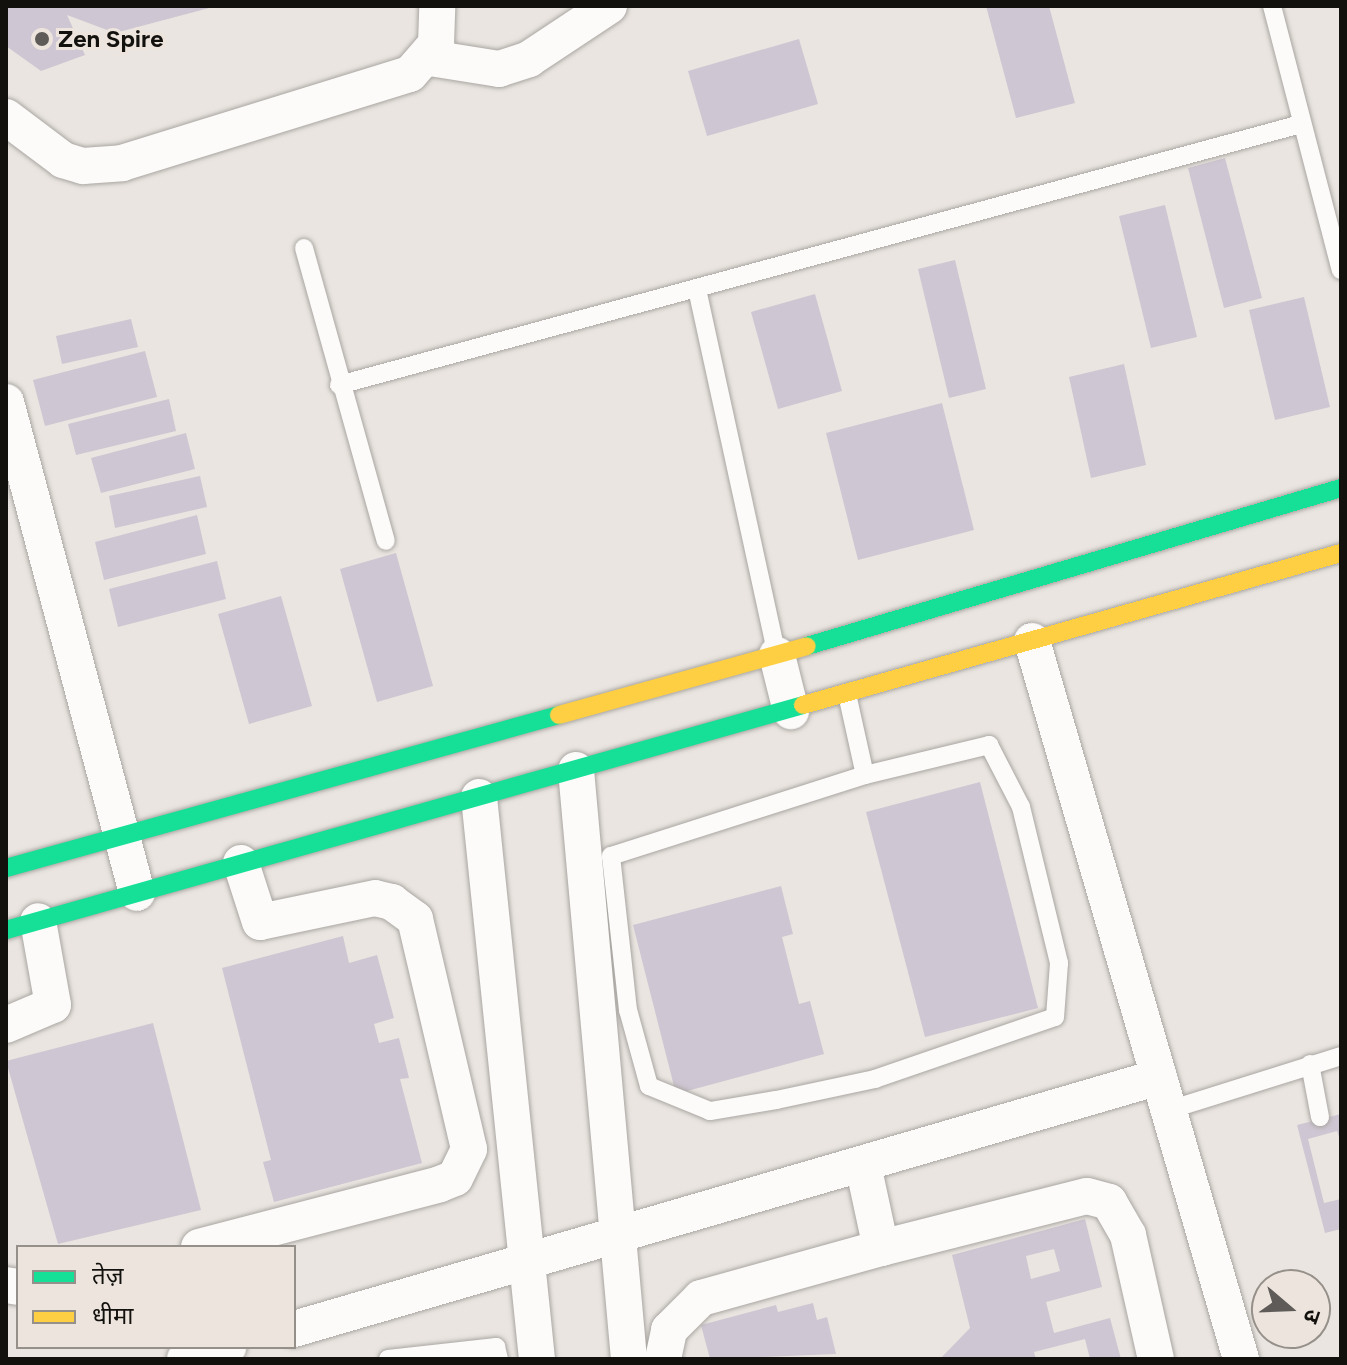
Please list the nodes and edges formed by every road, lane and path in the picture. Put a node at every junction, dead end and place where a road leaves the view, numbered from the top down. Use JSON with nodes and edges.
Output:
{"nodes":[{"id":1,"x":437,"y":6,"type":"edge"},
{"id":2,"x":609,"y":6,"type":"edge"},
{"id":3,"x":1272,"y":6,"type":"edge"},
{"id":4,"x":430,"y":58,"type":"junction"},
{"id":5,"x":6,"y":117,"type":"edge"},
{"id":6,"x":1301,"y":124,"type":"junction"},
{"id":7,"x":304,"y":248,"type":"dead end"},
{"id":8,"x":1341,"y":270,"type":"edge"},
{"id":9,"x":697,"y":289,"type":"junction"},
{"id":10,"x":339,"y":385,"type":"junction"},
{"id":11,"x":6,"y":402,"type":"edge"},
{"id":12,"x":14,"y":465,"type":"edge"},
{"id":13,"x":1341,"y":488,"type":"edge"},
{"id":14,"x":386,"y":541,"type":"dead end"},
{"id":15,"x":1341,"y":553,"type":"edge"},
{"id":16,"x":1032,"y":641,"type":"junction"},
{"id":17,"x":777,"y":655,"type":"junction"},
{"id":18,"x":847,"y":694,"type":"junction"},
{"id":19,"x":791,"y":711,"type":"junction"},
{"id":20,"x":576,"y":770,"type":"junction"},
{"id":21,"x":865,"y":775,"type":"junction"},
{"id":22,"x":479,"y":797,"type":"junction"},
{"id":23,"x":120,"y":835,"type":"junction"},
{"id":24,"x":241,"y":863,"type":"junction"},
{"id":25,"x":6,"y":868,"type":"edge"},
{"id":26,"x":137,"y":893,"type":"junction"},
{"id":27,"x":22,"y":926,"type":"edge"},
{"id":28,"x":6,"y":1025,"type":"edge"},
{"id":29,"x":1341,"y":1056,"type":"edge"},
{"id":30,"x":1310,"y":1064,"type":"junction"},
{"id":31,"x":1164,"y":1093,"type":"junction"},
{"id":32,"x":1320,"y":1117,"type":"dead end"},
{"id":33,"x":863,"y":1165,"type":"junction"},
{"id":34,"x":618,"y":1238,"type":"junction"},
{"id":35,"x":207,"y":1245,"type":"edge"},
{"id":36,"x":881,"y":1248,"type":"junction"},
{"id":37,"x":527,"y":1265,"type":"junction"},
{"id":38,"x":296,"y":1328,"type":"edge"},
{"id":39,"x":221,"y":1349,"type":"edge"},
{"id":40,"x":185,"y":1359,"type":"edge"},
{"id":41,"x":388,"y":1359,"type":"edge"},
{"id":42,"x":499,"y":1359,"type":"edge"},
{"id":43,"x":537,"y":1359,"type":"edge"},
{"id":44,"x":629,"y":1359,"type":"edge"},
{"id":45,"x":663,"y":1359,"type":"edge"},
{"id":46,"x":1156,"y":1359,"type":"edge"},
{"id":47,"x":1241,"y":1359,"type":"edge"}],
"edges":[{"from":1,"to":4,"type":"street"},
{"from":2,"to":4,"type":"street"},
{"from":3,"to":6,"type":"lane"},
{"from":4,"to":5,"type":"street"},
{"from":6,"to":8,"type":"lane"},
{"from":6,"to":9,"type":"lane"},
{"from":7,"to":10,"type":"lane"},
{"from":9,"to":10,"type":"lane"},
{"from":9,"to":17,"type":"lane"},
{"from":10,"to":14,"type":"lane"},
{"from":11,"to":12,"type":"street"},
{"from":12,"to":23,"type":"street"},
{"from":13,"to":17,"type":"street"},
{"from":15,"to":16,"type":"street"},
{"from":16,"to":18,"type":"street"},
{"from":16,"to":31,"type":"street"},
{"from":17,"to":19,"type":"street"},
{"from":17,"to":23,"type":"street"},
{"from":18,"to":19,"type":"street"},
{"from":18,"to":21,"type":"lane"},
{"from":19,"to":20,"type":"street"},
{"from":20,"to":22,"type":"street"},
{"from":20,"to":34,"type":"street"},
{"from":21,"to":21,"type":"lane"},
{"from":22,"to":24,"type":"street"},
{"from":22,"to":37,"type":"street"},
{"from":23,"to":25,"type":"street"},
{"from":23,"to":26,"type":"street"},
{"from":24,"to":26,"type":"street"},
{"from":24,"to":35,"type":"street"},
{"from":26,"to":27,"type":"street"},
{"from":27,"to":28,"type":"street"},
{"from":29,"to":30,"type":"lane"},
{"from":30,"to":31,"type":"lane"},
{"from":30,"to":32,"type":"lane"},
{"from":31,"to":33,"type":"street"},
{"from":31,"to":47,"type":"street"},
{"from":33,"to":34,"type":"street"},
{"from":33,"to":36,"type":"street"},
{"from":34,"to":37,"type":"street"},
{"from":34,"to":44,"type":"street"},
{"from":36,"to":45,"type":"street"},
{"from":36,"to":46,"type":"street"},
{"from":37,"to":38,"type":"street"},
{"from":37,"to":43,"type":"street"},
{"from":39,"to":40,"type":"street"},
{"from":41,"to":42,"type":"lane"}]}
